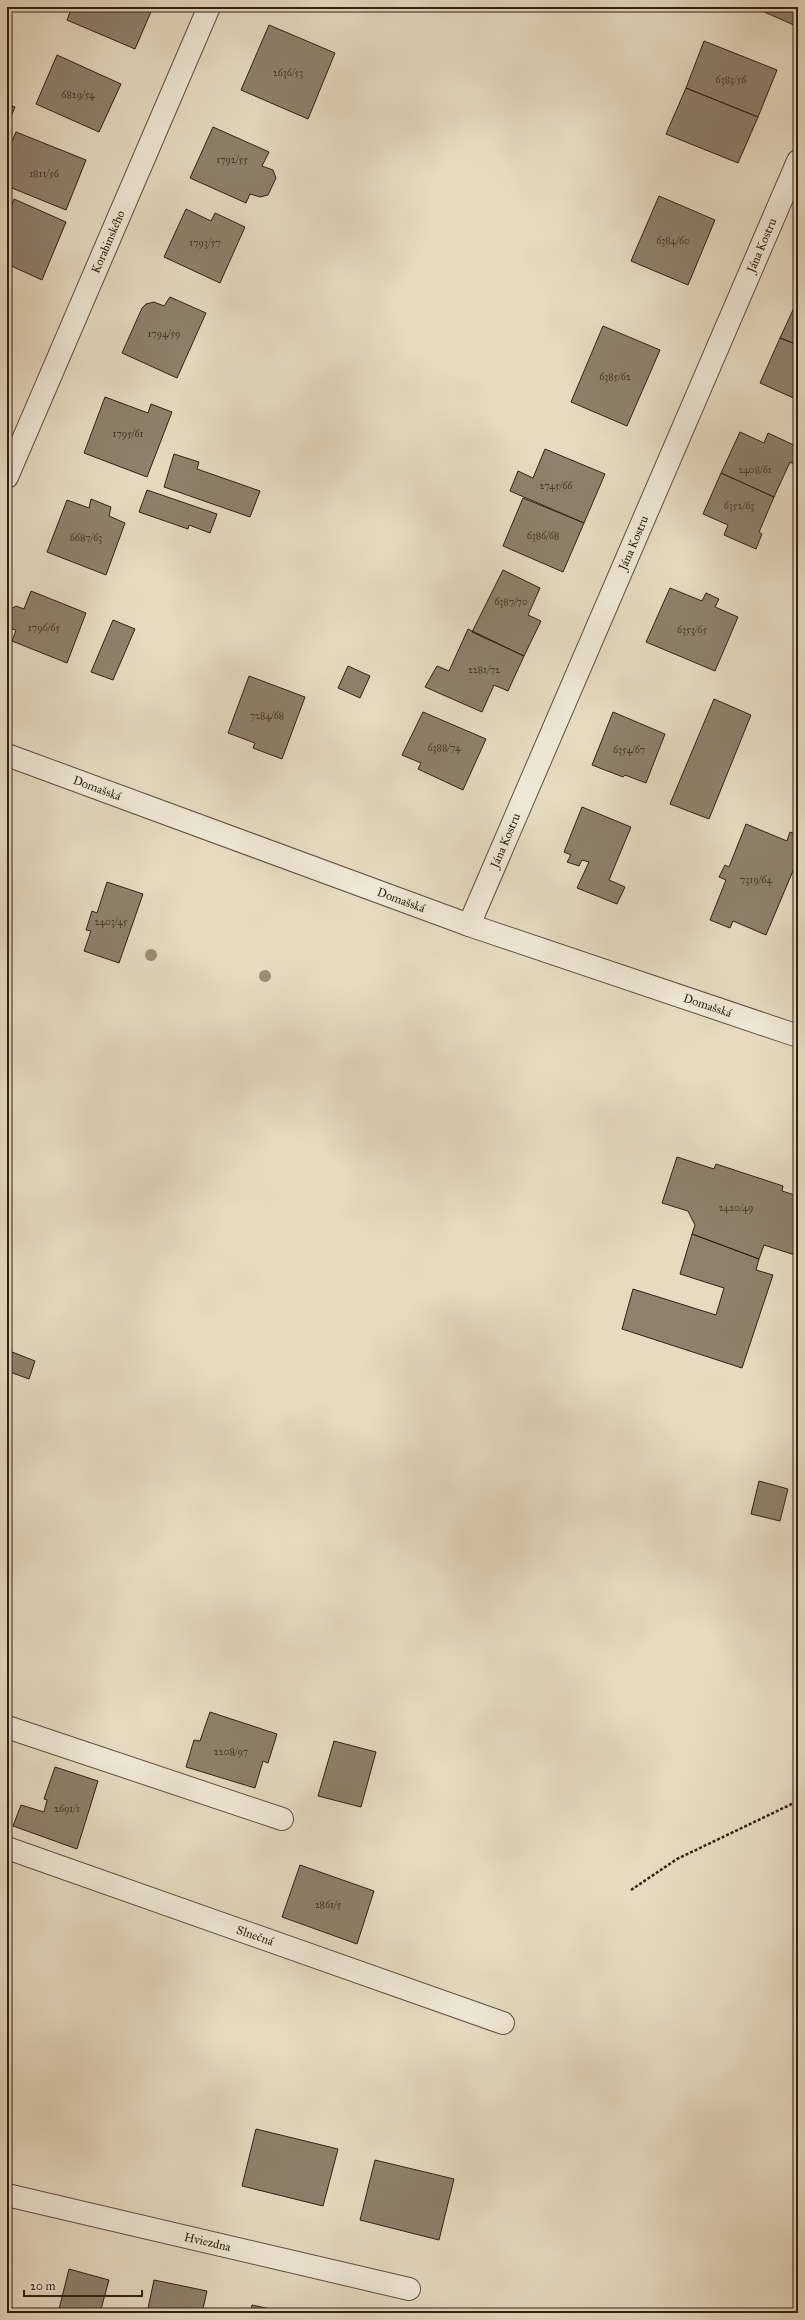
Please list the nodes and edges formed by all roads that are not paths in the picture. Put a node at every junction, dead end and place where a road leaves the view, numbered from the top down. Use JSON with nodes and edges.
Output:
{"nodes":[{"id":1,"x":209,"y":7,"type":"edge"},
{"id":2,"x":798,"y":161,"type":"edge"},
{"id":3,"x":7,"y":477,"type":"edge"},
{"id":4,"x":7,"y":755,"type":"edge"},
{"id":5,"x":469,"y":925,"type":"junction"},
{"id":6,"x":798,"y":1036,"type":"edge"},
{"id":7,"x":7,"y":1727,"type":"edge"},
{"id":8,"x":282,"y":1819,"type":"dead end"},
{"id":9,"x":7,"y":1848,"type":"edge"},
{"id":10,"x":503,"y":2023,"type":"dead end"},
{"id":11,"x":7,"y":2195,"type":"edge"},
{"id":12,"x":409,"y":2289,"type":"dead end"}],
"edges":[{"from":1,"to":3,"type":"street","name":"Korabinského"},
{"from":2,"to":5,"type":"street","name":"Jána Kostru"},
{"from":4,"to":5,"type":"street","name":"Domašská"},
{"from":5,"to":6,"type":"street","name":"Domašská"},
{"from":7,"to":8,"type":"street"},
{"from":9,"to":10,"type":"street","name":"Slnečná"},
{"from":11,"to":12,"type":"street","name":"Hviezdna"}]}
